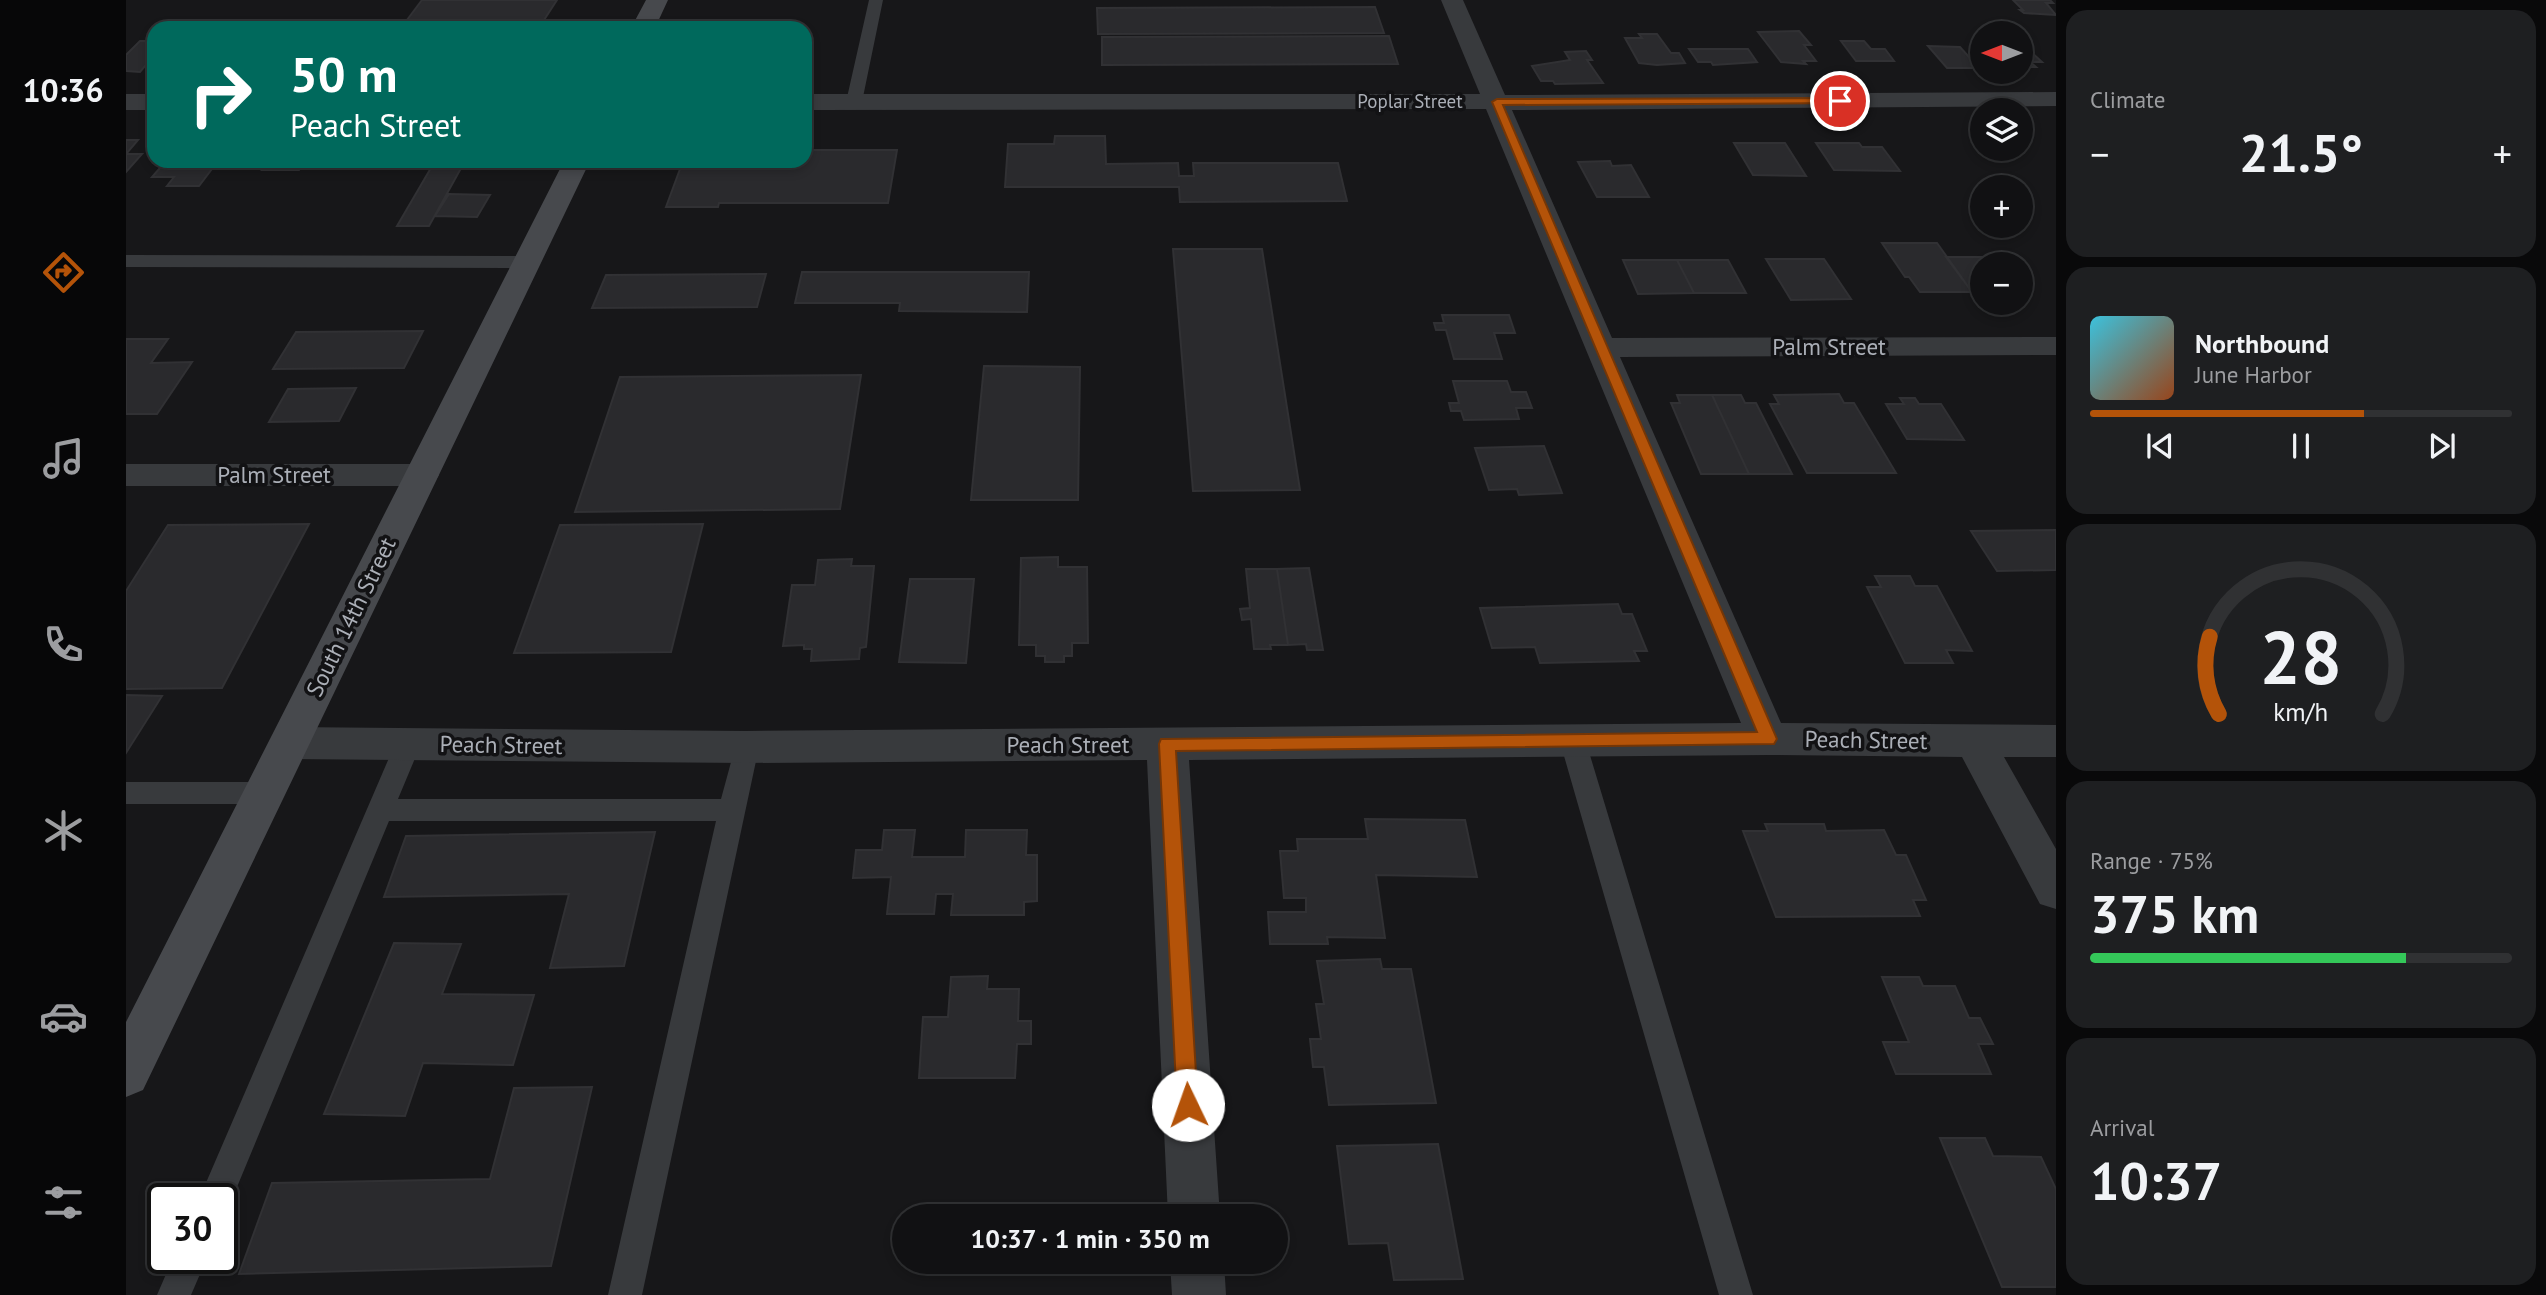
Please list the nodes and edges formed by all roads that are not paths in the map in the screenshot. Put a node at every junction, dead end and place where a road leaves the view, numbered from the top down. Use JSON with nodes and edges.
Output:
{"nodes":[{"id":1,"x":657,"y":0,"type":"edge"},
{"id":2,"x":876,"y":0,"type":"edge"},
{"id":3,"x":1452,"y":0,"type":"edge"},
{"id":4,"x":646,"y":21,"type":"edge"},
{"id":5,"x":2056,"y":99,"type":"edge"},
{"id":6,"x":126,"y":102,"type":"edge"},
{"id":7,"x":147,"y":102,"type":"edge"},
{"id":8,"x":812,"y":102,"type":"edge"},
{"id":9,"x":854,"y":102,"type":"junction"},
{"id":10,"x":1497,"y":102,"type":"junction"},
{"id":11,"x":574,"y":168,"type":"edge"},
{"id":12,"x":126,"y":261,"type":"edge"},
{"id":13,"x":527,"y":262,"type":"junction"},
{"id":14,"x":2056,"y":346,"type":"edge"},
{"id":15,"x":1603,"y":348,"type":"junction"},
{"id":16,"x":126,"y":475,"type":"edge"},
{"id":17,"x":422,"y":475,"type":"junction"},
{"id":18,"x":1768,"y":739,"type":"junction"},
{"id":19,"x":1974,"y":741,"type":"junction"},
{"id":20,"x":2056,"y":741,"type":"edge"},
{"id":21,"x":1573,"y":742,"type":"junction"},
{"id":22,"x":289,"y":743,"type":"junction"},
{"id":23,"x":408,"y":744,"type":"junction"},
{"id":24,"x":1167,"y":744,"type":"junction"},
{"id":25,"x":746,"y":747,"type":"junction"},
{"id":26,"x":126,"y":793,"type":"edge"},
{"id":27,"x":265,"y":793,"type":"junction"},
{"id":28,"x":380,"y":810,"type":"junction"},
{"id":29,"x":732,"y":810,"type":"junction"},
{"id":30,"x":2056,"y":890,"type":"edge"},
{"id":31,"x":126,"y":1073,"type":"edge"},
{"id":32,"x":222,"y":1183,"type":"edge"},
{"id":33,"x":1193,"y":1204,"type":"edge"},
{"id":34,"x":183,"y":1274,"type":"edge"},
{"id":35,"x":1198,"y":1274,"type":"edge"},
{"id":36,"x":174,"y":1295,"type":"edge"},
{"id":37,"x":625,"y":1295,"type":"edge"},
{"id":38,"x":1199,"y":1295,"type":"edge"},
{"id":39,"x":1736,"y":1295,"type":"edge"}],
"edges":[{"from":1,"to":4,"type":"main road"},
{"from":2,"to":9,"type":"lane"},
{"from":3,"to":10,"type":"street"},
{"from":5,"to":10,"type":"street","name":"Poplar Street"},
{"from":6,"to":7,"type":"street"},
{"from":8,"to":9,"type":"street","name":"Poplar Street"},
{"from":9,"to":10,"type":"street","name":"Poplar Street"},
{"from":10,"to":15,"type":"street"},
{"from":11,"to":13,"type":"main road","name":"South 14th Street"},
{"from":12,"to":13,"type":"lane"},
{"from":13,"to":17,"type":"main road","name":"South 14th Street"},
{"from":14,"to":15,"type":"street","name":"Palm Street"},
{"from":15,"to":18,"type":"street"},
{"from":16,"to":17,"type":"street","name":"Palm Street"},
{"from":17,"to":22,"type":"main road","name":"South 14th Street"},
{"from":18,"to":19,"type":"street","name":"Peach Street"},
{"from":18,"to":21,"type":"street","name":"Peach Street"},
{"from":19,"to":20,"type":"street","name":"Peach Street"},
{"from":19,"to":30,"type":"street"},
{"from":21,"to":24,"type":"street","name":"Peach Street"},
{"from":21,"to":39,"type":"lane"},
{"from":22,"to":23,"type":"street","name":"Peach Street"},
{"from":22,"to":27,"type":"main road","name":"South 14th Street"},
{"from":23,"to":25,"type":"street","name":"Peach Street"},
{"from":23,"to":28,"type":"lane"},
{"from":24,"to":25,"type":"street","name":"Peach Street"},
{"from":24,"to":33,"type":"street"},
{"from":25,"to":29,"type":"lane"},
{"from":26,"to":27,"type":"lane"},
{"from":27,"to":31,"type":"main road","name":"South 14th Street"},
{"from":28,"to":29,"type":"lane"},
{"from":28,"to":32,"type":"lane"},
{"from":29,"to":37,"type":"lane"},
{"from":34,"to":36,"type":"lane"},
{"from":35,"to":38,"type":"street"}]}
